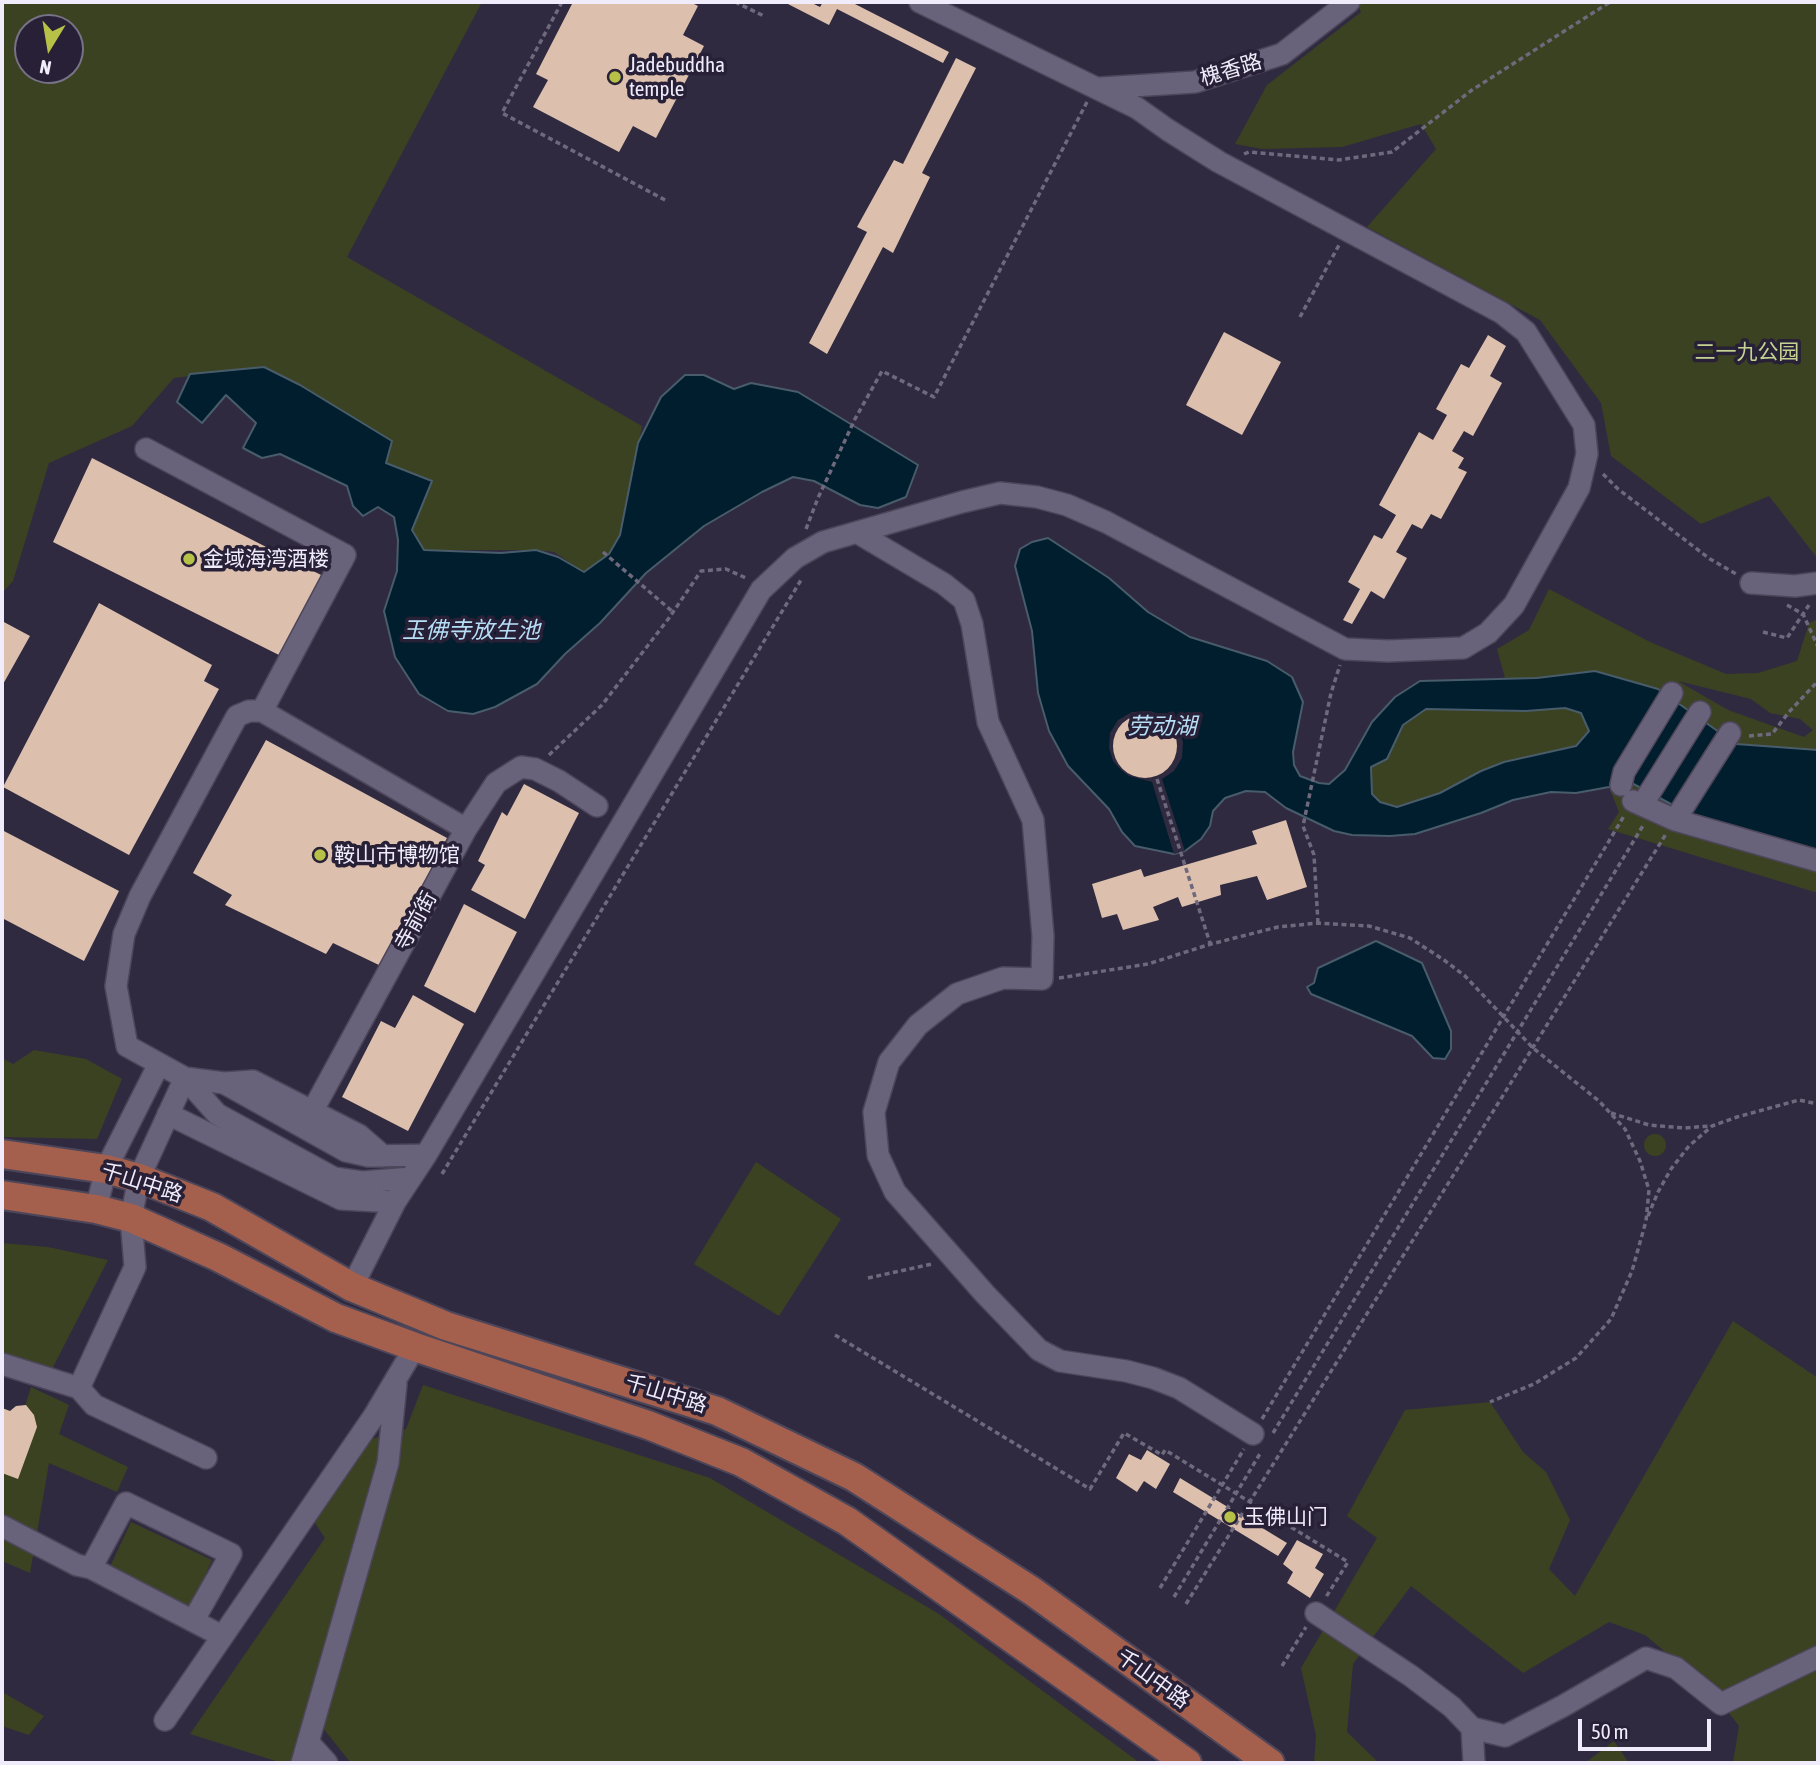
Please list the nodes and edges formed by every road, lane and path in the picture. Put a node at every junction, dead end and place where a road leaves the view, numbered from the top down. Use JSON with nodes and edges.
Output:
{"nodes":[{"id":1,"x":562,"y":2,"type":"edge"},
{"id":2,"x":735,"y":2,"type":"edge"},
{"id":3,"x":920,"y":2,"type":"edge"},
{"id":4,"x":1349,"y":2,"type":"edge"},
{"id":5,"x":1610,"y":2,"type":"edge"},
{"id":6,"x":764,"y":16,"type":"dead end"},
{"id":7,"x":1094,"y":88,"type":"junction"},
{"id":8,"x":1219,"y":162,"type":"junction"},
{"id":9,"x":667,"y":201,"type":"dead end"},
{"id":10,"x":1346,"y":230,"type":"junction"},
{"id":11,"x":1300,"y":317,"type":"dead end"},
{"id":12,"x":146,"y":449,"type":"dead end"},
{"id":13,"x":1587,"y":454,"type":"junction"},
{"id":14,"x":818,"y":498,"type":"dead end"},
{"id":15,"x":858,"y":533,"type":"junction"},
{"id":16,"x":603,"y":552,"type":"dead end"},
{"id":17,"x":802,"y":578,"type":"dead end"},
{"id":18,"x":1751,"y":583,"type":"joint"},
{"id":19,"x":761,"y":590,"type":"junction"},
{"id":20,"x":1816,"y":590,"type":"edge"},
{"id":21,"x":1782,"y":602,"type":"dead end"},
{"id":22,"x":673,"y":612,"type":"junction"},
{"id":23,"x":1803,"y":614,"type":"junction"},
{"id":24,"x":1763,"y":632,"type":"dead end"},
{"id":25,"x":1818,"y":646,"type":"edge"},
{"id":26,"x":1345,"y":649,"type":"junction"},
{"id":27,"x":1818,"y":681,"type":"edge"},
{"id":28,"x":1672,"y":693,"type":"dead end"},
{"id":29,"x":262,"y":711,"type":"junction"},
{"id":30,"x":1700,"y":712,"type":"dead end"},
{"id":31,"x":1730,"y":733,"type":"joint"},
{"id":32,"x":535,"y":769,"type":"junction"},
{"id":33,"x":1157,"y":779,"type":"dead end"},
{"id":34,"x":1638,"y":798,"type":"junction"},
{"id":35,"x":597,"y":806,"type":"dead end"},
{"id":36,"x":1677,"y":816,"type":"junction"},
{"id":37,"x":466,"y":829,"type":"junction"},
{"id":38,"x":1818,"y":861,"type":"edge"},
{"id":39,"x":1318,"y":923,"type":"junction"},
{"id":40,"x":1210,"y":944,"type":"junction"},
{"id":41,"x":1042,"y":979,"type":"junction"},
{"id":42,"x":1504,"y":1017,"type":"junction"},
{"id":43,"x":1518,"y":1032,"type":"junction"},
{"id":44,"x":1533,"y":1048,"type":"junction"},
{"id":45,"x":159,"y":1064,"type":"junction"},
{"id":46,"x":185,"y":1078,"type":"junction"},
{"id":47,"x":1818,"y":1104,"type":"edge"},
{"id":48,"x":1610,"y":1113,"type":"junction"},
{"id":49,"x":168,"y":1114,"type":"junction"},
{"id":50,"x":308,"y":1119,"type":"junction"},
{"id":51,"x":1712,"y":1126,"type":"junction"},
{"id":52,"x":2,"y":1154,"type":"edge"},
{"id":53,"x":290,"y":1154,"type":"junction"},
{"id":54,"x":426,"y":1155,"type":"junction"},
{"id":55,"x":106,"y":1170,"type":"junction"},
{"id":56,"x":442,"y":1174,"type":"dead end"},
{"id":57,"x":139,"y":1178,"type":"junction"},
{"id":58,"x":411,"y":1178,"type":"junction"},
{"id":59,"x":2,"y":1195,"type":"edge"},
{"id":60,"x":395,"y":1202,"type":"junction"},
{"id":61,"x":96,"y":1209,"type":"junction"},
{"id":62,"x":131,"y":1219,"type":"junction"},
{"id":63,"x":1646,"y":1221,"type":"junction"},
{"id":64,"x":955,"y":1260,"type":"junction"},
{"id":65,"x":867,"y":1278,"type":"dead end"},
{"id":66,"x":352,"y":1287,"type":"junction"},
{"id":67,"x":835,"y":1335,"type":"dead end"},
{"id":68,"x":415,"y":1348,"type":"junction"},
{"id":69,"x":2,"y":1364,"type":"edge"},
{"id":70,"x":397,"y":1379,"type":"junction"},
{"id":71,"x":79,"y":1388,"type":"junction"},
{"id":72,"x":1490,"y":1402,"type":"dead end"},
{"id":73,"x":1263,"y":1439,"type":"junction"},
{"id":74,"x":206,"y":1458,"type":"dead end"},
{"id":75,"x":1236,"y":1463,"type":"dead end"},
{"id":76,"x":1223,"y":1484,"type":"junction"},
{"id":77,"x":1237,"y":1494,"type":"junction"},
{"id":78,"x":1250,"y":1502,"type":"junction"},
{"id":79,"x":2,"y":1526,"type":"edge"},
{"id":80,"x":91,"y":1568,"type":"junction"},
{"id":81,"x":1160,"y":1588,"type":"dead end"},
{"id":82,"x":1174,"y":1597,"type":"dead end"},
{"id":83,"x":1186,"y":1604,"type":"dead end"},
{"id":84,"x":1316,"y":1613,"type":"junction"},
{"id":85,"x":193,"y":1621,"type":"junction"},
{"id":86,"x":222,"y":1636,"type":"junction"},
{"id":87,"x":1818,"y":1657,"type":"edge"},
{"id":88,"x":1282,"y":1666,"type":"dead end"},
{"id":89,"x":165,"y":1720,"type":"dead end"},
{"id":90,"x":1472,"y":1728,"type":"junction"},
{"id":91,"x":308,"y":1742,"type":"junction"},
{"id":92,"x":302,"y":1763,"type":"edge"},
{"id":93,"x":327,"y":1763,"type":"edge"},
{"id":94,"x":1187,"y":1763,"type":"edge"},
{"id":95,"x":1270,"y":1763,"type":"edge"},
{"id":96,"x":1474,"y":1763,"type":"edge"}],
"edges":[{"from":1,"to":9,"type":"path"},
{"from":2,"to":6,"type":"path"},
{"from":3,"to":7,"type":"street"},
{"from":4,"to":7,"type":"street","name":"槐香路"},
{"from":5,"to":8,"type":"path"},
{"from":7,"to":8,"type":"street"},
{"from":7,"to":14,"type":"path"},
{"from":8,"to":10,"type":"street"},
{"from":10,"to":11,"type":"path"},
{"from":10,"to":13,"type":"street"},
{"from":12,"to":29,"type":"street"},
{"from":13,"to":18,"type":"path"},
{"from":13,"to":26,"type":"street"},
{"from":15,"to":19,"type":"street"},
{"from":15,"to":26,"type":"street"},
{"from":15,"to":41,"type":"street"},
{"from":16,"to":22,"type":"path"},
{"from":17,"to":56,"type":"path"},
{"from":18,"to":20,"type":"street"},
{"from":19,"to":22,"type":"path"},
{"from":19,"to":54,"type":"street"},
{"from":20,"to":23,"type":"path"},
{"from":21,"to":23,"type":"path"},
{"from":22,"to":32,"type":"path"},
{"from":23,"to":24,"type":"path"},
{"from":23,"to":25,"type":"path"},
{"from":26,"to":39,"type":"path"},
{"from":27,"to":31,"type":"path"},
{"from":28,"to":34,"type":"street"},
{"from":29,"to":37,"type":"street"},
{"from":29,"to":45,"type":"street"},
{"from":30,"to":34,"type":"street"},
{"from":31,"to":36,"type":"street"},
{"from":32,"to":35,"type":"street"},
{"from":32,"to":37,"type":"street","name":"寺前街"},
{"from":33,"to":40,"type":"path"},
{"from":34,"to":36,"type":"street"},
{"from":34,"to":42,"type":"path"},
{"from":34,"to":43,"type":"path"},
{"from":36,"to":38,"type":"street"},
{"from":36,"to":44,"type":"path"},
{"from":37,"to":50,"type":"street","name":"寺前街"},
{"from":39,"to":40,"type":"path"},
{"from":39,"to":42,"type":"path"},
{"from":40,"to":41,"type":"path"},
{"from":41,"to":64,"type":"street"},
{"from":42,"to":43,"type":"path"},
{"from":42,"to":73,"type":"path"},
{"from":43,"to":44,"type":"path"},
{"from":43,"to":73,"type":"path"},
{"from":44,"to":48,"type":"path"},
{"from":44,"to":78,"type":"path"},
{"from":45,"to":46,"type":"street"},
{"from":45,"to":55,"type":"street"},
{"from":46,"to":49,"type":"street"},
{"from":46,"to":50,"type":"street"},
{"from":46,"to":53,"type":"street"},
{"from":47,"to":51,"type":"path"},
{"from":48,"to":51,"type":"path"},
{"from":48,"to":63,"type":"path"},
{"from":49,"to":57,"type":"street"},
{"from":49,"to":60,"type":"street"},
{"from":50,"to":53,"type":"street","name":"寺前街"},
{"from":50,"to":54,"type":"street"},
{"from":51,"to":63,"type":"path"},
{"from":52,"to":55,"type":"main road","name":"千山中路"},
{"from":53,"to":58,"type":"street"},
{"from":54,"to":58,"type":"street"},
{"from":55,"to":57,"type":"main road","name":"千山中路"},
{"from":55,"to":61,"type":"street"},
{"from":57,"to":62,"type":"street"},
{"from":57,"to":66,"type":"main road","name":"千山中路"},
{"from":58,"to":60,"type":"street"},
{"from":59,"to":61,"type":"main road","name":"千山中路"},
{"from":60,"to":66,"type":"street"},
{"from":61,"to":62,"type":"main road","name":"千山中路"},
{"from":62,"to":68,"type":"main road","name":"千山中路"},
{"from":62,"to":71,"type":"street"},
{"from":63,"to":72,"type":"path"},
{"from":64,"to":65,"type":"path"},
{"from":64,"to":73,"type":"street"},
{"from":66,"to":95,"type":"main road","name":"千山中路"},
{"from":67,"to":76,"type":"path"},
{"from":68,"to":70,"type":"street"},
{"from":68,"to":94,"type":"main road","name":"千山中路"},
{"from":69,"to":71,"type":"street"},
{"from":70,"to":86,"type":"street"},
{"from":70,"to":91,"type":"street"},
{"from":71,"to":74,"type":"street"},
{"from":73,"to":77,"type":"path"},
{"from":75,"to":76,"type":"path"},
{"from":76,"to":77,"type":"path"},
{"from":76,"to":81,"type":"path"},
{"from":77,"to":78,"type":"path"},
{"from":77,"to":82,"type":"path"},
{"from":78,"to":83,"type":"path"},
{"from":78,"to":84,"type":"path"},
{"from":79,"to":80,"type":"street"},
{"from":80,"to":85,"type":"street"},
{"from":80,"to":85,"type":"street"},
{"from":84,"to":88,"type":"path"},
{"from":84,"to":90,"type":"street"},
{"from":85,"to":86,"type":"street"},
{"from":86,"to":89,"type":"street"},
{"from":87,"to":90,"type":"street"},
{"from":90,"to":96,"type":"street"},
{"from":91,"to":92,"type":"street"},
{"from":91,"to":93,"type":"street"}]}
